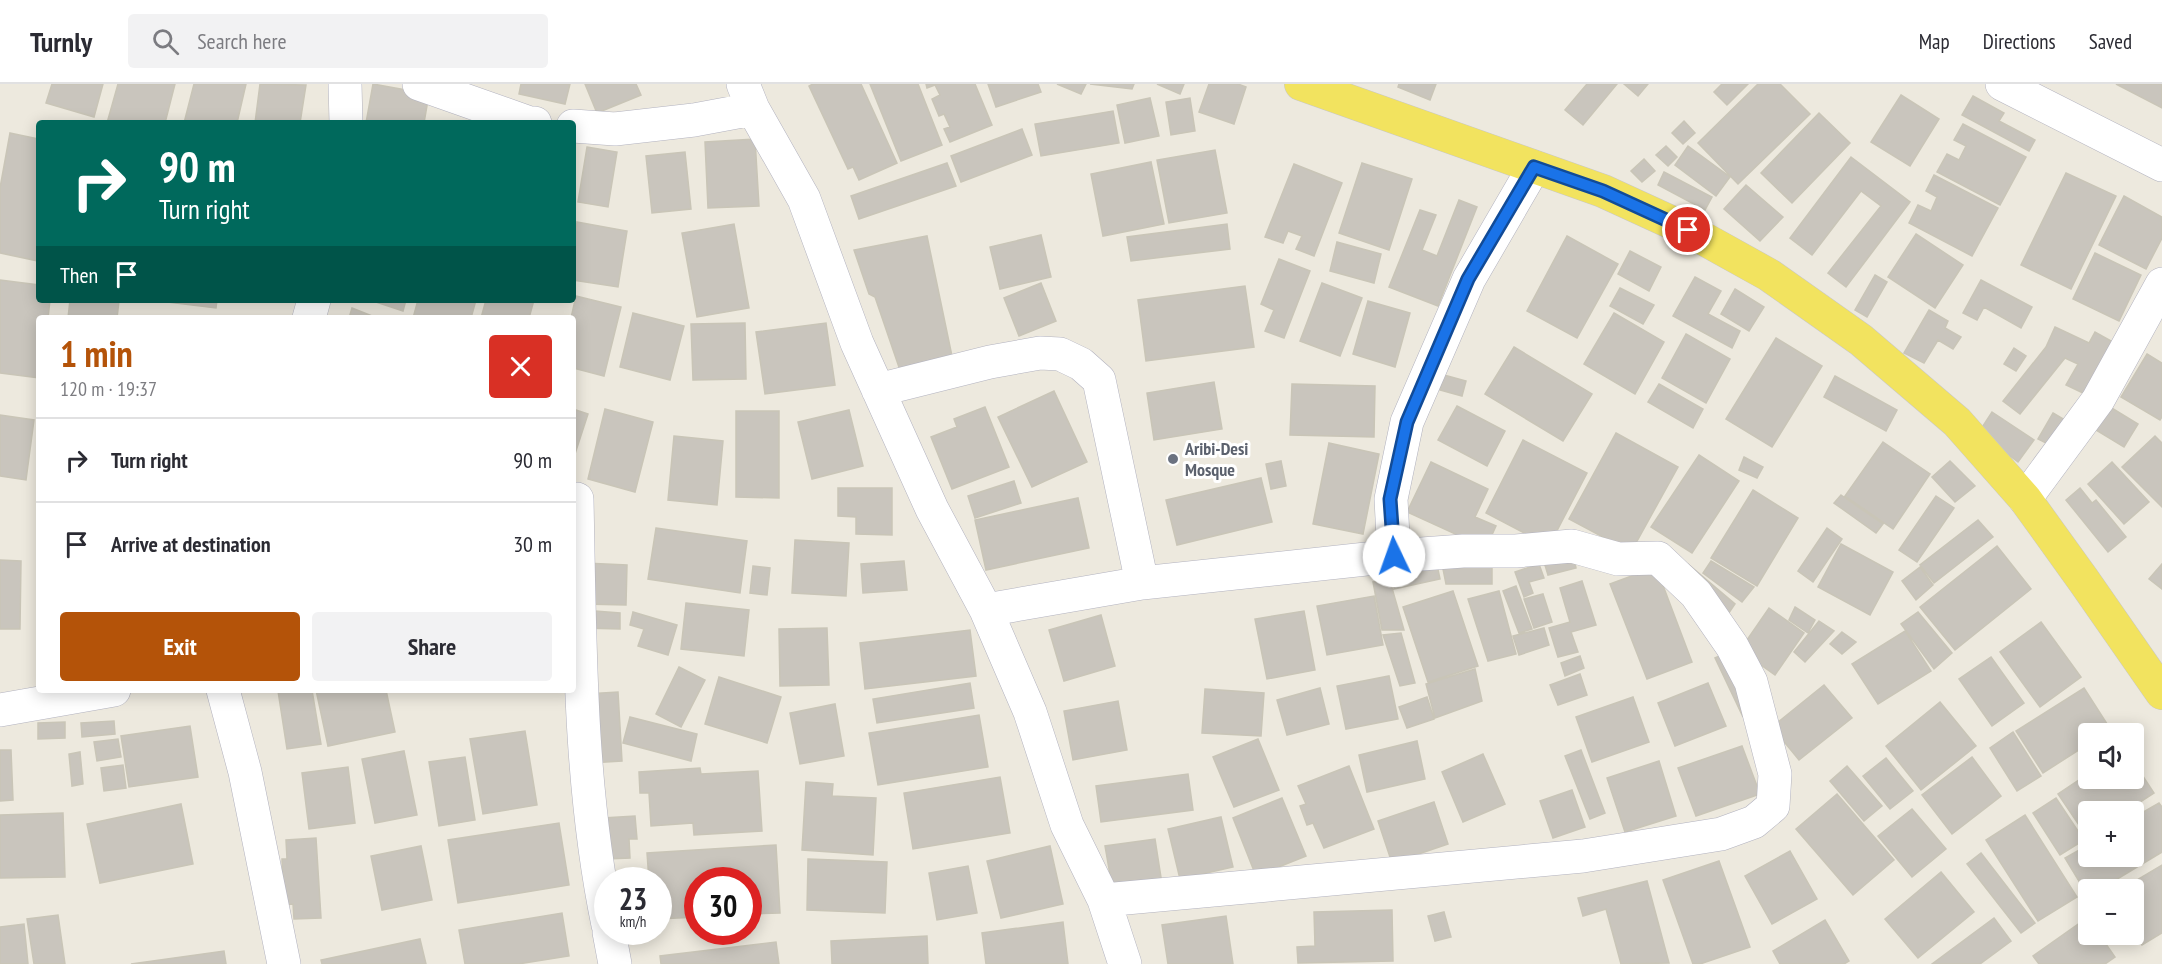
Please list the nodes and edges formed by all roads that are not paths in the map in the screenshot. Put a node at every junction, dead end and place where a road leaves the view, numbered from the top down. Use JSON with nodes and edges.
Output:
{"nodes":[{"id":1,"x":345,"y":84,"type":"edge"},
{"id":2,"x":419,"y":84,"type":"edge"},
{"id":3,"x":1301,"y":84,"type":"edge"},
{"id":4,"x":2002,"y":84,"type":"edge"},
{"id":5,"x":748,"y":96,"type":"edge"},
{"id":6,"x":346,"y":120,"type":"edge"},
{"id":7,"x":521,"y":120,"type":"edge"},
{"id":8,"x":576,"y":126,"type":"edge"},
{"id":9,"x":2162,"y":165,"type":"edge"},
{"id":10,"x":1534,"y":167,"type":"junction"},
{"id":11,"x":2162,"y":284,"type":"edge"},
{"id":12,"x":878,"y":390,"type":"junction"},
{"id":13,"x":577,"y":500,"type":"dead end"},
{"id":14,"x":2025,"y":500,"type":"junction"},
{"id":15,"x":1394,"y":556,"type":"junction"},
{"id":16,"x":1142,"y":583,"type":"junction"},
{"id":17,"x":986,"y":610,"type":"junction"},
{"id":18,"x":97,"y":693,"type":"edge"},
{"id":19,"x":224,"y":693,"type":"edge"},
{"id":20,"x":2162,"y":693,"type":"edge"},
{"id":21,"x":0,"y":710,"type":"edge"},
{"id":22,"x":598,"y":867,"type":"edge"},
{"id":23,"x":1104,"y":900,"type":"junction"},
{"id":24,"x":611,"y":945,"type":"edge"},
{"id":25,"x":284,"y":964,"type":"edge"},
{"id":26,"x":615,"y":964,"type":"edge"},
{"id":27,"x":1125,"y":964,"type":"edge"}],
"edges":[{"from":1,"to":6,"type":"street"},
{"from":2,"to":7,"type":"street"},
{"from":3,"to":10,"type":"main road"},
{"from":4,"to":9,"type":"street"},
{"from":5,"to":8,"type":"street"},
{"from":5,"to":12,"type":"street"},
{"from":10,"to":14,"type":"main road"},
{"from":10,"to":15,"type":"street"},
{"from":11,"to":14,"type":"street"},
{"from":12,"to":16,"type":"street"},
{"from":12,"to":17,"type":"street"},
{"from":13,"to":22,"type":"street"},
{"from":14,"to":20,"type":"main road"},
{"from":15,"to":16,"type":"street"},
{"from":15,"to":23,"type":"street"},
{"from":16,"to":17,"type":"street"},
{"from":17,"to":23,"type":"street"},
{"from":18,"to":21,"type":"street"},
{"from":19,"to":25,"type":"street"},
{"from":23,"to":27,"type":"street"},
{"from":24,"to":26,"type":"street"}]}
